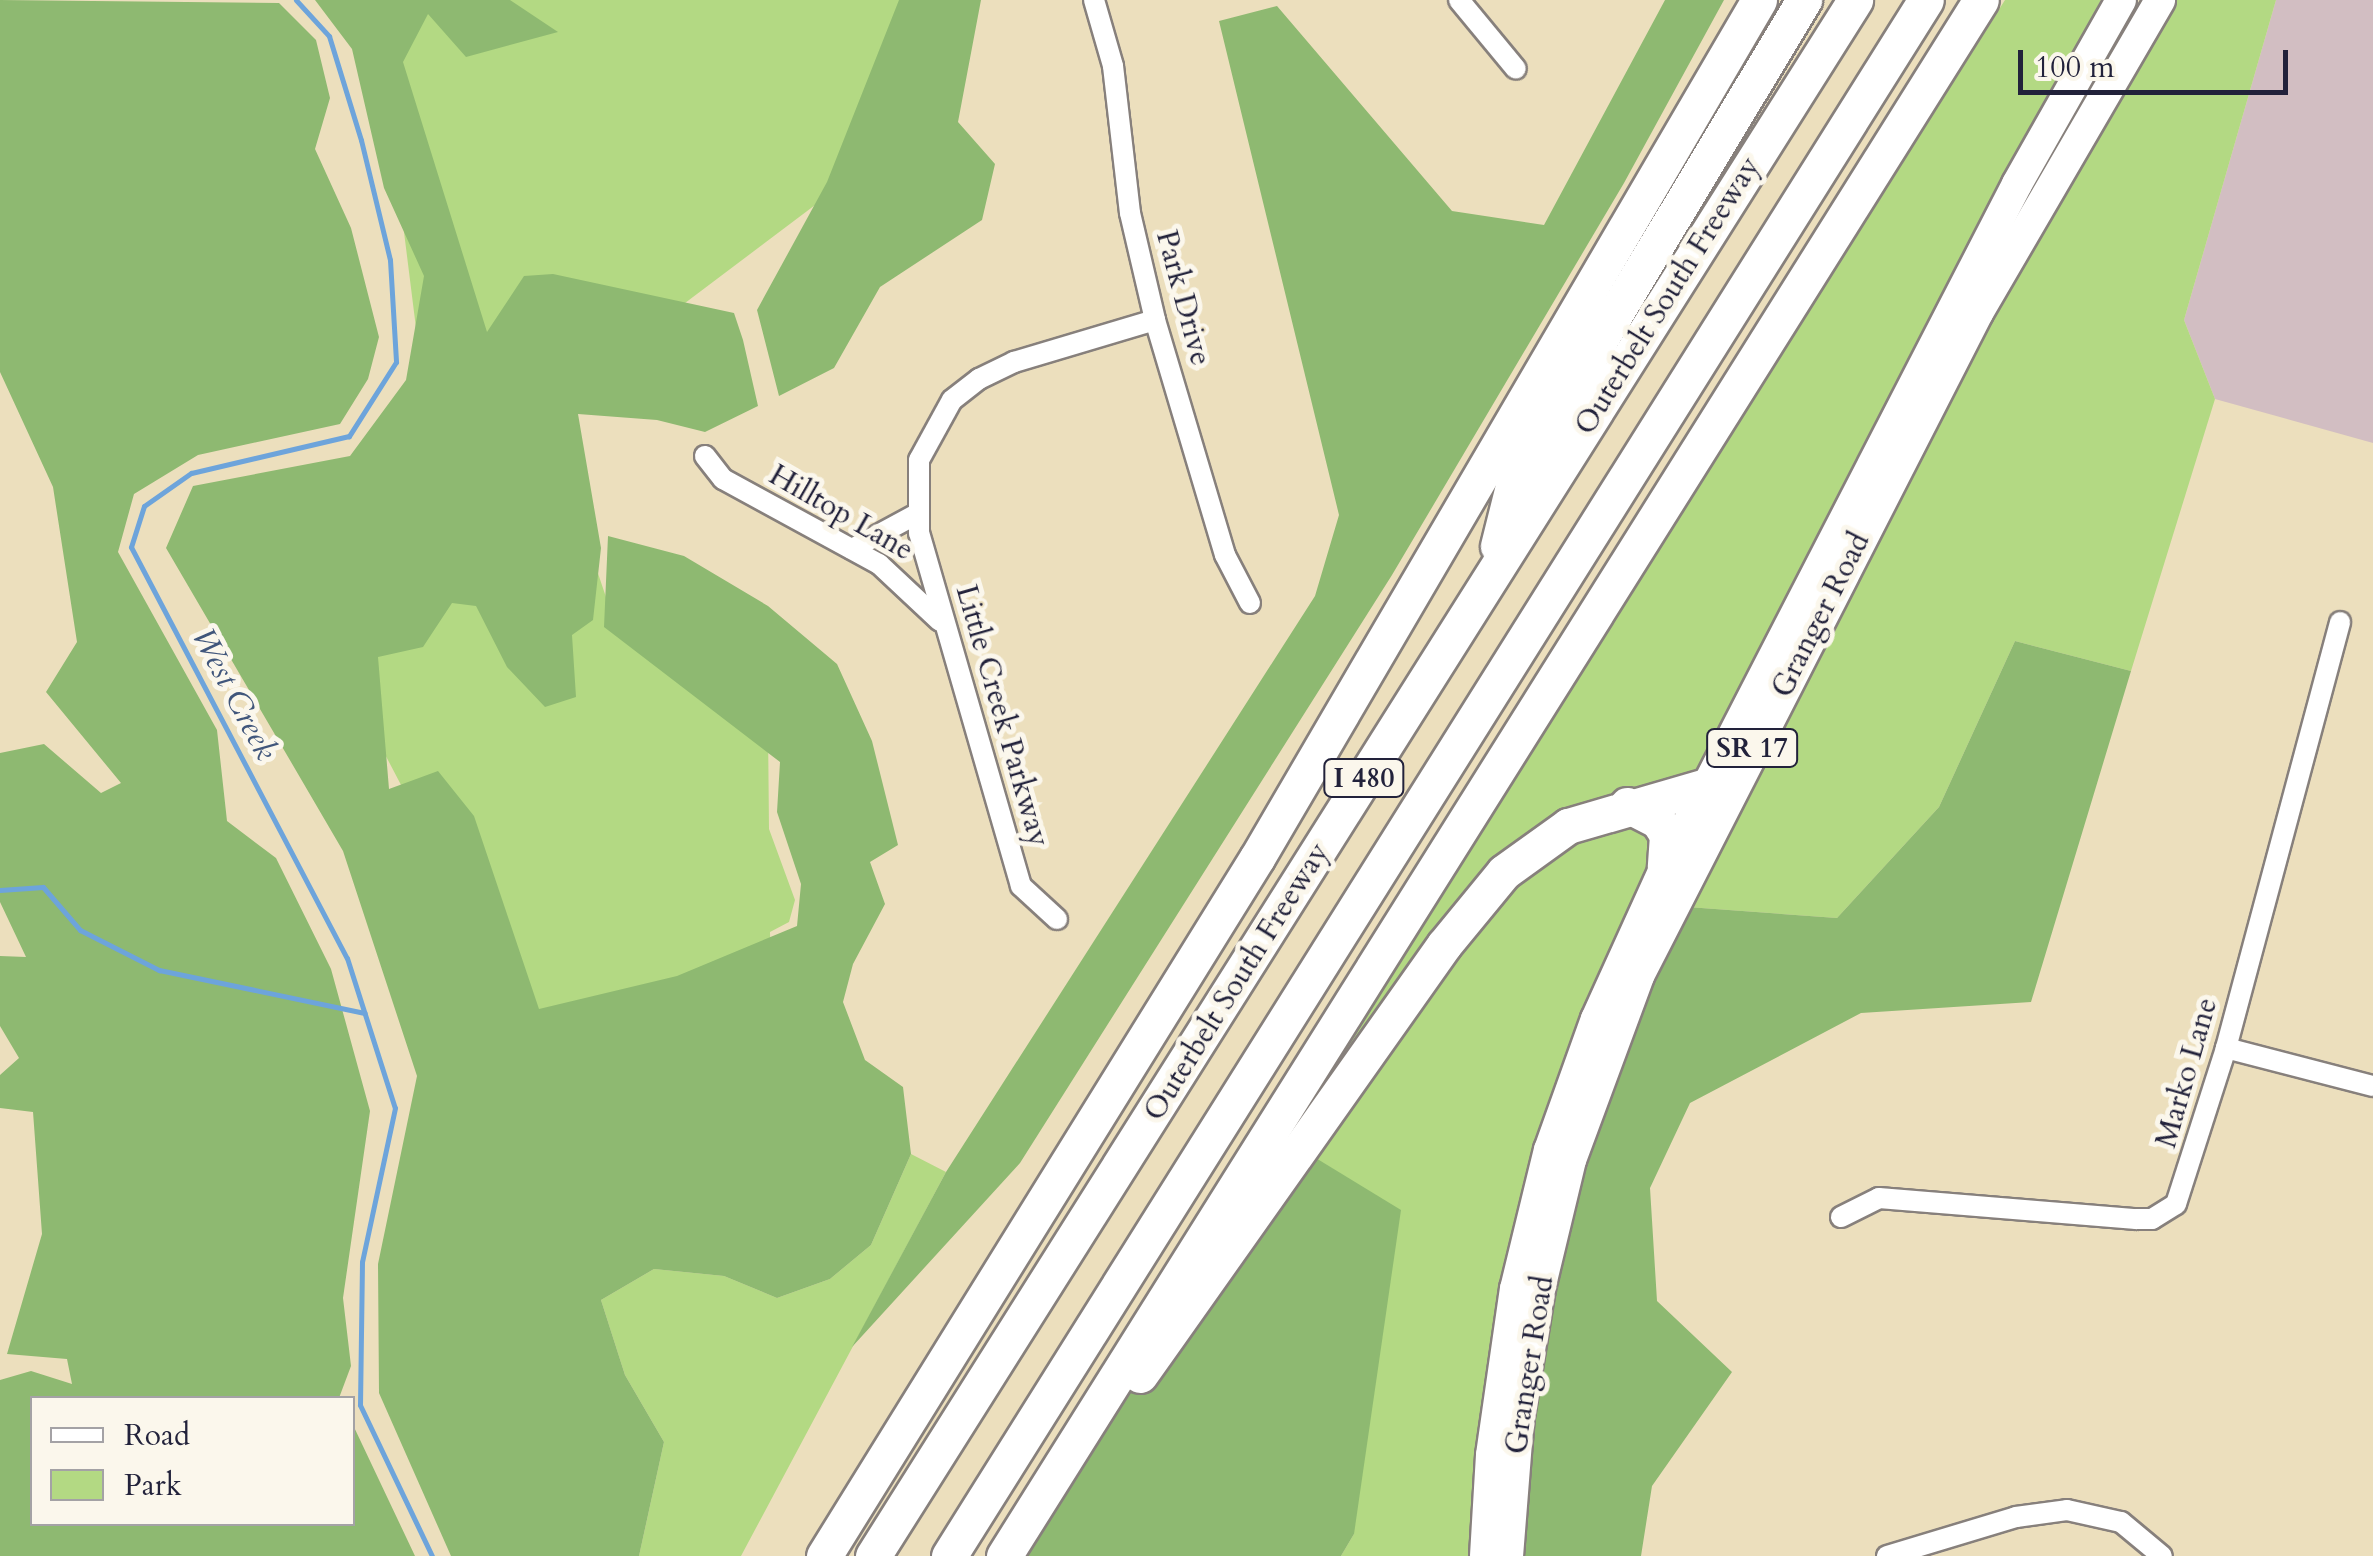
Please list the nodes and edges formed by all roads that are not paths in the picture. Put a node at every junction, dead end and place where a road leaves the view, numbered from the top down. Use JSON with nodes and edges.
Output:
{"nodes":[{"id":1,"x":1094,"y":0,"type":"edge"},
{"id":2,"x":1459,"y":0,"type":"edge"},
{"id":3,"x":1759,"y":0,"type":"edge"},
{"id":4,"x":1804,"y":0,"type":"edge"},
{"id":5,"x":1854,"y":0,"type":"edge"},
{"id":6,"x":1926,"y":0,"type":"edge"},
{"id":7,"x":1981,"y":0,"type":"edge"},
{"id":8,"x":2121,"y":0,"type":"edge"},
{"id":9,"x":2160,"y":0,"type":"edge"},
{"id":10,"x":1516,"y":69,"type":"dead end"},
{"id":11,"x":1155,"y":320,"type":"junction"},
{"id":12,"x":705,"y":456,"type":"dead end"},
{"id":13,"x":915,"y":515,"type":"junction"},
{"id":14,"x":852,"y":549,"type":"junction"},
{"id":15,"x":1488,"y":581,"type":"junction"},
{"id":16,"x":1250,"y":603,"type":"dead end"},
{"id":17,"x":2340,"y":622,"type":"dead end"},
{"id":18,"x":944,"y":626,"type":"junction"},
{"id":19,"x":1751,"y":751,"type":"junction"},
{"id":20,"x":1710,"y":785,"type":"junction"},
{"id":21,"x":1627,"y":805,"type":"junction"},
{"id":22,"x":1665,"y":867,"type":"junction"},
{"id":23,"x":1056,"y":919,"type":"dead end"},
{"id":24,"x":2226,"y":1048,"type":"junction"},
{"id":25,"x":2373,"y":1086,"type":"edge"},
{"id":26,"x":1842,"y":1217,"type":"dead end"},
{"id":27,"x":824,"y":1556,"type":"edge"},
{"id":28,"x":873,"y":1556,"type":"edge"},
{"id":29,"x":949,"y":1556,"type":"edge"},
{"id":30,"x":1004,"y":1556,"type":"edge"},
{"id":31,"x":1014,"y":1556,"type":"edge"},
{"id":32,"x":1485,"y":1556,"type":"edge"},
{"id":33,"x":1508,"y":1556,"type":"edge"},
{"id":34,"x":1887,"y":1556,"type":"edge"},
{"id":35,"x":2162,"y":1556,"type":"edge"}],
"edges":[{"from":1,"to":11,"type":"street","name":"Park Drive"},
{"from":2,"to":10,"type":"street"},
{"from":3,"to":27,"type":"highway"},
{"from":4,"to":15,"type":"highway"},
{"from":5,"to":15,"type":"highway","name":"Outerbelt South Freeway","number":"I 480"},
{"from":6,"to":29,"type":"highway","name":"Outerbelt South Freeway","number":"I 480"},
{"from":7,"to":30,"type":"highway"},
{"from":8,"to":20,"type":"main road","name":"Granger Road","number":"SR 17"},
{"from":9,"to":19,"type":"main road","name":"Granger Road","number":"SR 17"},
{"from":11,"to":13,"type":"street","name":"Little Creek Parkway"},
{"from":11,"to":16,"type":"street","name":"Park Drive"},
{"from":12,"to":14,"type":"street","name":"Hilltop Lane"},
{"from":13,"to":14,"type":"street"},
{"from":13,"to":18,"type":"street","name":"Little Creek Parkway"},
{"from":14,"to":18,"type":"street","name":"Hilltop Lane"},
{"from":15,"to":28,"type":"highway","name":"Outerbelt South Freeway","number":"I 480"},
{"from":17,"to":24,"type":"street","name":"Marko Lane"},
{"from":18,"to":23,"type":"street","name":"Little Creek Parkway"},
{"from":19,"to":20,"type":"highway"},
{"from":19,"to":33,"type":"main road","name":"Granger Road","number":"SR 17"},
{"from":20,"to":21,"type":"highway"},
{"from":20,"to":22,"type":"main road","name":"Granger Road","number":"SR 17"},
{"from":21,"to":22,"type":"highway"},
{"from":21,"to":31,"type":"highway"},
{"from":22,"to":32,"type":"main road","name":"Granger Road","number":"SR 17"},
{"from":24,"to":25,"type":"street"},
{"from":24,"to":26,"type":"street","name":"Marko Lane"},
{"from":34,"to":35,"type":"street"}]}
